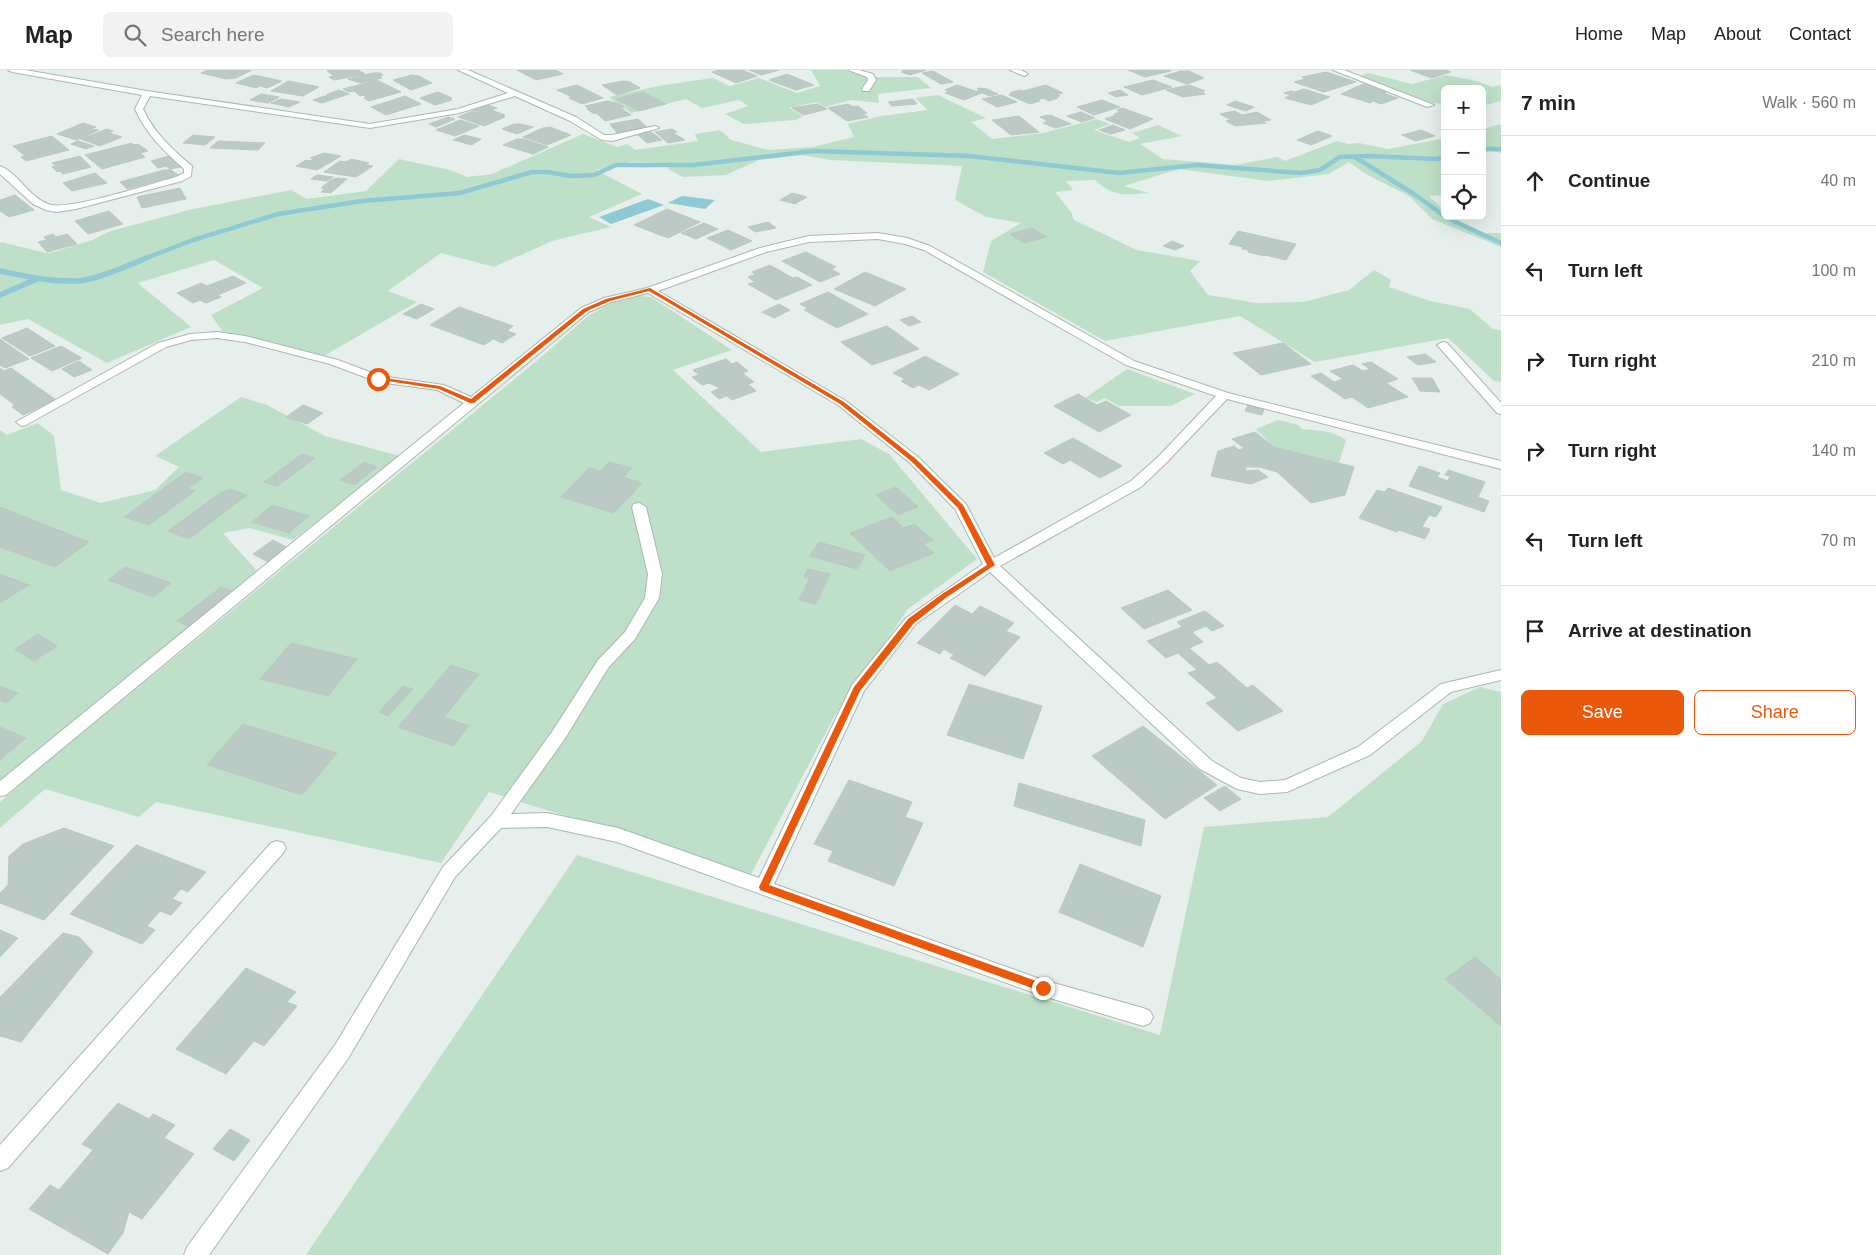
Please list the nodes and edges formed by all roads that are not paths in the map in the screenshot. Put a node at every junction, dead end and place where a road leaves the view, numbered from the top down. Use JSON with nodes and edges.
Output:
{"nodes":[{"id":1,"x":12,"y":70,"type":"edge"},
{"id":2,"x":462,"y":70,"type":"edge"},
{"id":3,"x":852,"y":70,"type":"edge"},
{"id":4,"x":1014,"y":70,"type":"edge"},
{"id":5,"x":1337,"y":70,"type":"edge"},
{"id":6,"x":1024,"y":74,"type":"dead end"},
{"id":7,"x":866,"y":89,"type":"dead end"},
{"id":8,"x":147,"y":92,"type":"junction"},
{"id":9,"x":514,"y":94,"type":"junction"},
{"id":10,"x":1430,"y":105,"type":"dead end"},
{"id":11,"x":655,"y":128,"type":"dead end"},
{"id":12,"x":0,"y":170,"type":"edge"},
{"id":13,"x":650,"y":290,"type":"junction"},
{"id":14,"x":1443,"y":345,"type":"dead end"},
{"id":15,"x":1224,"y":395,"type":"junction"},
{"id":16,"x":472,"y":402,"type":"junction"},
{"id":17,"x":1501,"y":410,"type":"edge"},
{"id":18,"x":22,"y":422,"type":"dead end"},
{"id":19,"x":1501,"y":465,"type":"edge"},
{"id":20,"x":639,"y":507,"type":"dead end"},
{"id":21,"x":991,"y":565,"type":"junction"},
{"id":22,"x":1501,"y":675,"type":"edge"},
{"id":23,"x":0,"y":790,"type":"edge"},
{"id":24,"x":497,"y":821,"type":"junction"},
{"id":25,"x":277,"y":848,"type":"dead end"},
{"id":26,"x":764,"y":887,"type":"junction"},
{"id":27,"x":1143,"y":1017,"type":"dead end"},
{"id":28,"x":0,"y":1161,"type":"edge"},
{"id":29,"x":195,"y":1255,"type":"edge"}],
"edges":[{"from":1,"to":8,"type":"street"},
{"from":2,"to":9,"type":"street"},
{"from":3,"to":7,"type":"street"},
{"from":4,"to":6,"type":"street"},
{"from":5,"to":10,"type":"street"},
{"from":8,"to":9,"type":"street"},
{"from":8,"to":12,"type":"street"},
{"from":9,"to":11,"type":"street"},
{"from":13,"to":15,"type":"street"},
{"from":13,"to":16,"type":"street"},
{"from":13,"to":21,"type":"street"},
{"from":14,"to":17,"type":"street"},
{"from":15,"to":19,"type":"street"},
{"from":15,"to":21,"type":"street"},
{"from":16,"to":18,"type":"street"},
{"from":16,"to":23,"type":"street"},
{"from":20,"to":24,"type":"street"},
{"from":21,"to":22,"type":"street"},
{"from":21,"to":26,"type":"street"},
{"from":24,"to":26,"type":"street"},
{"from":24,"to":29,"type":"street"},
{"from":25,"to":28,"type":"street"},
{"from":26,"to":27,"type":"street"}]}
